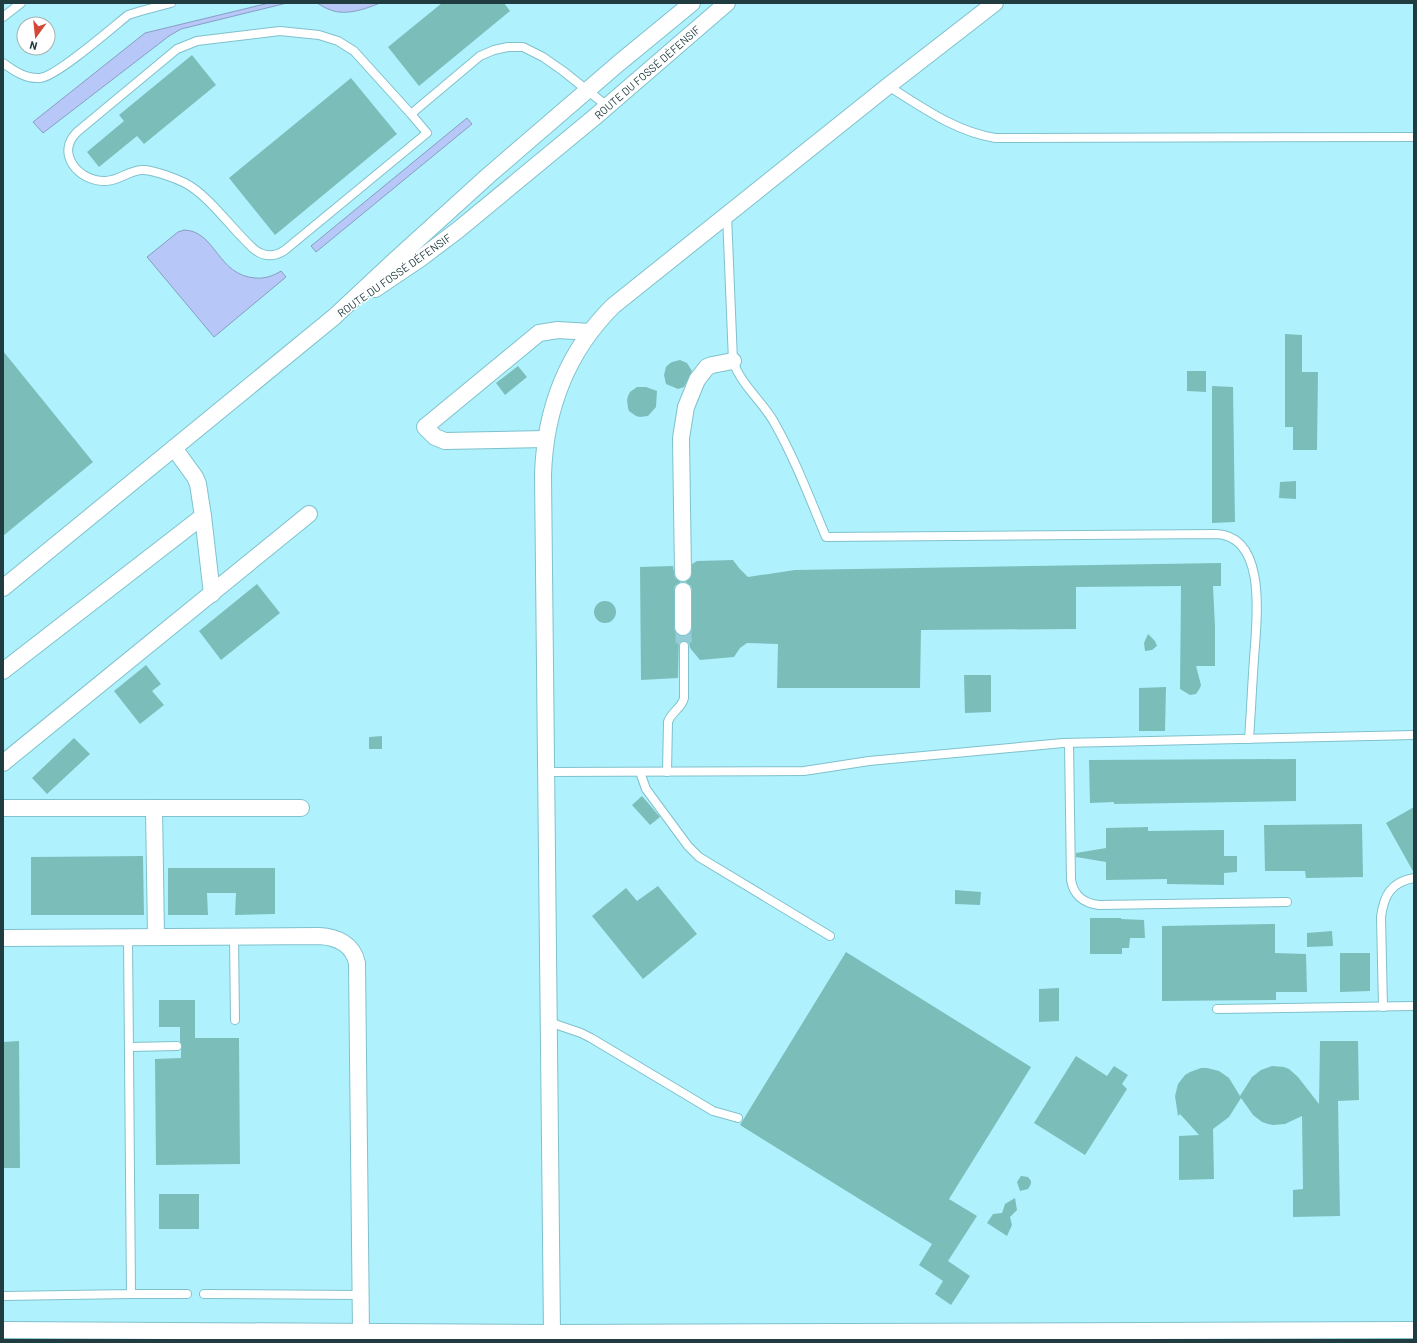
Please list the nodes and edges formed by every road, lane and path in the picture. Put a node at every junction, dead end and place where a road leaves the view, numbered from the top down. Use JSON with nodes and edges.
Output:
{"nodes":[{"id":1,"x":21,"y":3,"type":"edge"},
{"id":2,"x":141,"y":3,"type":"edge"},
{"id":3,"x":171,"y":3,"type":"edge"},
{"id":4,"x":692,"y":3,"type":"edge"},
{"id":5,"x":727,"y":3,"type":"edge"},
{"id":6,"x":996,"y":3,"type":"edge"},
{"id":7,"x":128,"y":15,"type":"junction"},
{"id":8,"x":3,"y":17,"type":"edge"},
{"id":9,"x":3,"y":63,"type":"edge"},
{"id":10,"x":888,"y":86,"type":"junction"},
{"id":11,"x":588,"y":90,"type":"junction"},
{"id":12,"x":607,"y":106,"type":"junction"},
{"id":13,"x":411,"y":114,"type":"junction"},
{"id":14,"x":1414,"y":137,"type":"edge"},
{"id":15,"x":727,"y":215,"type":"junction"},
{"id":16,"x":334,"y":317,"type":"junction"},
{"id":17,"x":590,"y":332,"type":"junction"},
{"id":18,"x":733,"y":361,"type":"junction"},
{"id":19,"x":545,"y":440,"type":"junction"},
{"id":20,"x":174,"y":448,"type":"junction"},
{"id":21,"x":309,"y":514,"type":"dead end"},
{"id":22,"x":203,"y":516,"type":"junction"},
{"id":23,"x":683,"y":573,"type":"dead end"},
{"id":24,"x":3,"y":588,"type":"edge"},
{"id":25,"x":683,"y":591,"type":"dead end"},
{"id":26,"x":212,"y":594,"type":"junction"},
{"id":27,"x":684,"y":627,"type":"tunnel mouth"},
{"id":28,"x":684,"y":646,"type":"tunnel mouth"},
{"id":29,"x":3,"y":671,"type":"edge"},
{"id":30,"x":1414,"y":735,"type":"edge"},
{"id":31,"x":1249,"y":739,"type":"junction"},
{"id":32,"x":1069,"y":743,"type":"junction"},
{"id":33,"x":3,"y":763,"type":"edge"},
{"id":34,"x":546,"y":772,"type":"junction"},
{"id":35,"x":640,"y":772,"type":"junction"},
{"id":36,"x":667,"y":772,"type":"junction"},
{"id":37,"x":3,"y":808,"type":"edge"},
{"id":38,"x":154,"y":808,"type":"junction"},
{"id":39,"x":301,"y":808,"type":"dead end"},
{"id":40,"x":1414,"y":878,"type":"edge"},
{"id":41,"x":1288,"y":902,"type":"dead end"},
{"id":42,"x":128,"y":936,"type":"junction"},
{"id":43,"x":156,"y":936,"type":"junction"},
{"id":44,"x":234,"y":936,"type":"junction"},
{"id":45,"x":830,"y":936,"type":"dead end"},
{"id":46,"x":3,"y":938,"type":"edge"},
{"id":47,"x":1414,"y":1006,"type":"edge"},
{"id":48,"x":1383,"y":1007,"type":"junction"},
{"id":49,"x":1217,"y":1009,"type":"dead end"},
{"id":50,"x":235,"y":1020,"type":"dead end"},
{"id":51,"x":549,"y":1022,"type":"junction"},
{"id":52,"x":177,"y":1046,"type":"dead end"},
{"id":53,"x":129,"y":1047,"type":"junction"},
{"id":54,"x":738,"y":1118,"type":"dead end"},
{"id":55,"x":131,"y":1294,"type":"junction"},
{"id":56,"x":187,"y":1294,"type":"dead end"},
{"id":57,"x":204,"y":1294,"type":"dead end"},
{"id":58,"x":360,"y":1295,"type":"junction"},
{"id":59,"x":3,"y":1296,"type":"edge"},
{"id":60,"x":3,"y":1330,"type":"edge"},
{"id":61,"x":1414,"y":1330,"type":"edge"},
{"id":62,"x":361,"y":1332,"type":"junction"},
{"id":63,"x":552,"y":1333,"type":"junction"},
{"id":64,"x":343,"y":1336,"type":"edge"}],
"edges":[{"from":1,"to":8,"type":"lane"},
{"from":2,"to":7,"type":"lane"},
{"from":3,"to":7,"type":"lane"},
{"from":4,"to":11,"type":"street","name":"ROUTE DU FOSSÉ DÉFENSIF"},
{"from":5,"to":12,"type":"street","name":"ROUTE DU FOSSÉ DÉFENSIF"},
{"from":6,"to":10,"type":"street"},
{"from":7,"to":9,"type":"lane"},
{"from":10,"to":14,"type":"lane"},
{"from":10,"to":15,"type":"street"},
{"from":11,"to":12,"type":"lane"},
{"from":11,"to":13,"type":"lane"},
{"from":11,"to":16,"type":"street","name":"ROUTE DU FOSSÉ DÉFENSIF"},
{"from":12,"to":16,"type":"street","name":"ROUTE DU FOSSÉ DÉFENSIF"},
{"from":13,"to":13,"type":"lane"},
{"from":15,"to":17,"type":"street"},
{"from":15,"to":18,"type":"lane"},
{"from":16,"to":20,"type":"street"},
{"from":17,"to":19,"type":"street"},
{"from":17,"to":19,"type":"street"},
{"from":18,"to":23,"type":"street"},
{"from":18,"to":31,"type":"lane"},
{"from":19,"to":34,"type":"street"},
{"from":20,"to":22,"type":"street"},
{"from":20,"to":24,"type":"street"},
{"from":21,"to":26,"type":"street"},
{"from":22,"to":26,"type":"street"},
{"from":22,"to":29,"type":"street"},
{"from":25,"to":27,"type":"street"},
{"from":26,"to":33,"type":"street"},
{"from":28,"to":36,"type":"lane"},
{"from":30,"to":31,"type":"lane"},
{"from":31,"to":32,"type":"lane"},
{"from":32,"to":36,"type":"lane"},
{"from":32,"to":41,"type":"lane"},
{"from":34,"to":35,"type":"lane"},
{"from":34,"to":51,"type":"street"},
{"from":35,"to":36,"type":"lane"},
{"from":35,"to":45,"type":"lane"},
{"from":37,"to":38,"type":"street"},
{"from":38,"to":39,"type":"street"},
{"from":38,"to":43,"type":"street"},
{"from":40,"to":48,"type":"lane"},
{"from":42,"to":43,"type":"street"},
{"from":42,"to":46,"type":"street"},
{"from":42,"to":53,"type":"lane"},
{"from":43,"to":44,"type":"street"},
{"from":44,"to":50,"type":"lane"},
{"from":44,"to":58,"type":"street"},
{"from":47,"to":48,"type":"lane"},
{"from":48,"to":49,"type":"lane"},
{"from":51,"to":54,"type":"lane"},
{"from":51,"to":63,"type":"street"},
{"from":52,"to":53,"type":"lane"},
{"from":53,"to":55,"type":"lane"},
{"from":55,"to":56,"type":"lane"},
{"from":55,"to":59,"type":"lane"},
{"from":57,"to":58,"type":"lane"},
{"from":58,"to":62,"type":"street"},
{"from":60,"to":64,"type":"street"},
{"from":61,"to":63,"type":"street"},
{"from":62,"to":63,"type":"street"},
{"from":62,"to":64,"type":"street"}]}
